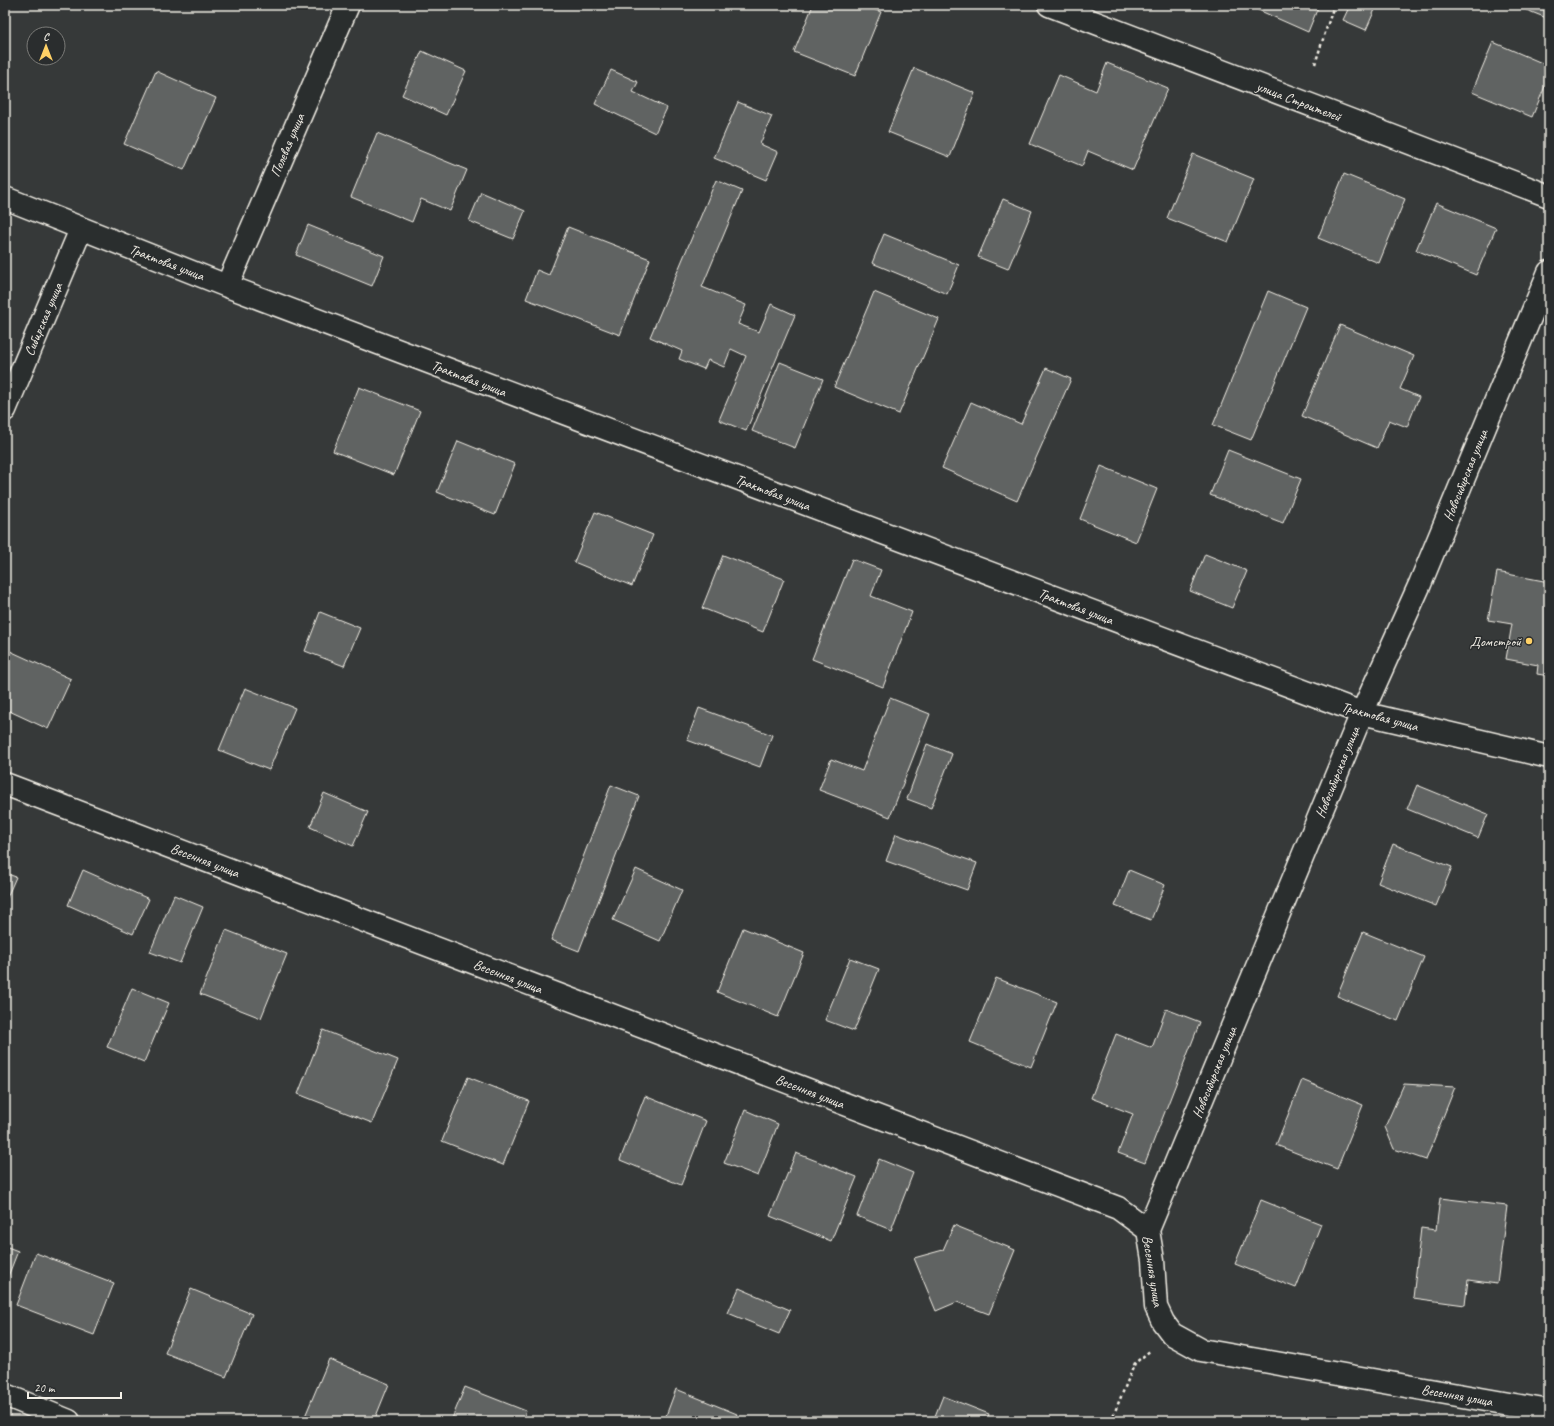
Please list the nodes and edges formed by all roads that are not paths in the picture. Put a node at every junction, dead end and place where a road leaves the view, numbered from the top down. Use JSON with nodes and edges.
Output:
{"nodes":[{"id":1,"x":348,"y":5,"type":"edge"},
{"id":2,"x":1049,"y":5,"type":"edge"},
{"id":3,"x":1549,"y":196,"type":"edge"},
{"id":4,"x":5,"y":198,"type":"edge"},
{"id":5,"x":81,"y":229,"type":"junction"},
{"id":6,"x":1549,"y":272,"type":"edge"},
{"id":7,"x":226,"y":286,"type":"junction"},
{"id":8,"x":5,"y":410,"type":"edge"},
{"id":9,"x":1362,"y":713,"type":"junction"},
{"id":10,"x":1549,"y":757,"type":"edge"},
{"id":11,"x":5,"y":784,"type":"edge"},
{"id":12,"x":1148,"y":1230,"type":"junction"},
{"id":13,"x":5,"y":1395,"type":"edge"},
{"id":14,"x":1549,"y":1410,"type":"edge"},
{"id":15,"x":68,"y":1421,"type":"edge"}],
"edges":[{"from":1,"to":7,"type":"street","name":"Полевая улица"},
{"from":2,"to":3,"type":"street","name":"улица Строителей"},
{"from":4,"to":5,"type":"street","name":"Трактовая улица"},
{"from":5,"to":7,"type":"street","name":"Трактовая улица"},
{"from":5,"to":8,"type":"street","name":"Сибирская улица"},
{"from":6,"to":9,"type":"street","name":"Новосибирская улица"},
{"from":7,"to":9,"type":"street","name":"Трактовая улица"},
{"from":9,"to":10,"type":"street","name":"Трактовая улица"},
{"from":9,"to":12,"type":"street","name":"Новосибирская улица"},
{"from":11,"to":12,"type":"street","name":"Весенняя улица"},
{"from":12,"to":14,"type":"street","name":"Весенняя улица"},
{"from":13,"to":15,"type":"street"}]}
